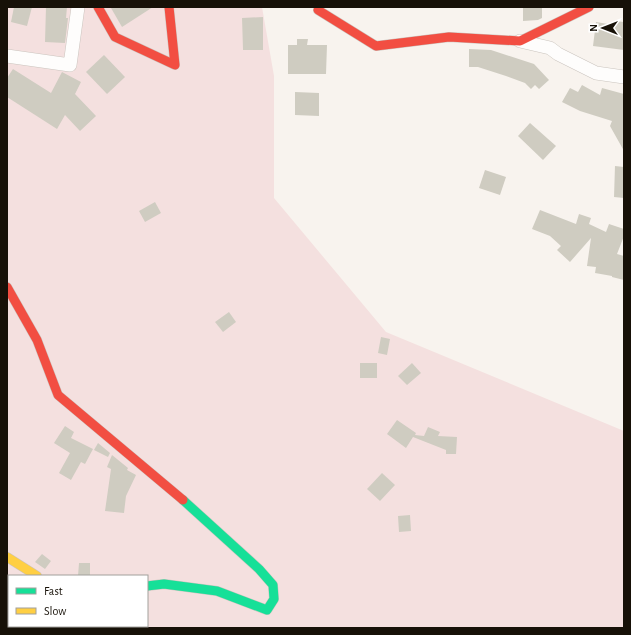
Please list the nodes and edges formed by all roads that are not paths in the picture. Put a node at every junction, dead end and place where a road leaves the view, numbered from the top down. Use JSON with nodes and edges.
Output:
{"nodes":[{"id":1,"x":78,"y":7,"type":"edge"},
{"id":2,"x":98,"y":7,"type":"edge"},
{"id":3,"x":169,"y":7,"type":"edge"},
{"id":4,"x":589,"y":7,"type":"edge"},
{"id":5,"x":317,"y":8,"type":"edge"},
{"id":6,"x":520,"y":40,"type":"junction"},
{"id":7,"x":7,"y":56,"type":"edge"},
{"id":8,"x":624,"y":77,"type":"edge"},
{"id":9,"x":7,"y":287,"type":"edge"},
{"id":10,"x":7,"y":557,"type":"edge"},
{"id":11,"x":35,"y":575,"type":"edge"},
{"id":12,"x":148,"y":586,"type":"edge"}],
"edges":[{"from":1,"to":7,"type":"street"},
{"from":2,"to":3,"type":"street"},
{"from":4,"to":6,"type":"street"},
{"from":5,"to":6,"type":"street"},
{"from":6,"to":8,"type":"street"},
{"from":9,"to":12,"type":"street"},
{"from":10,"to":11,"type":"street"}]}
